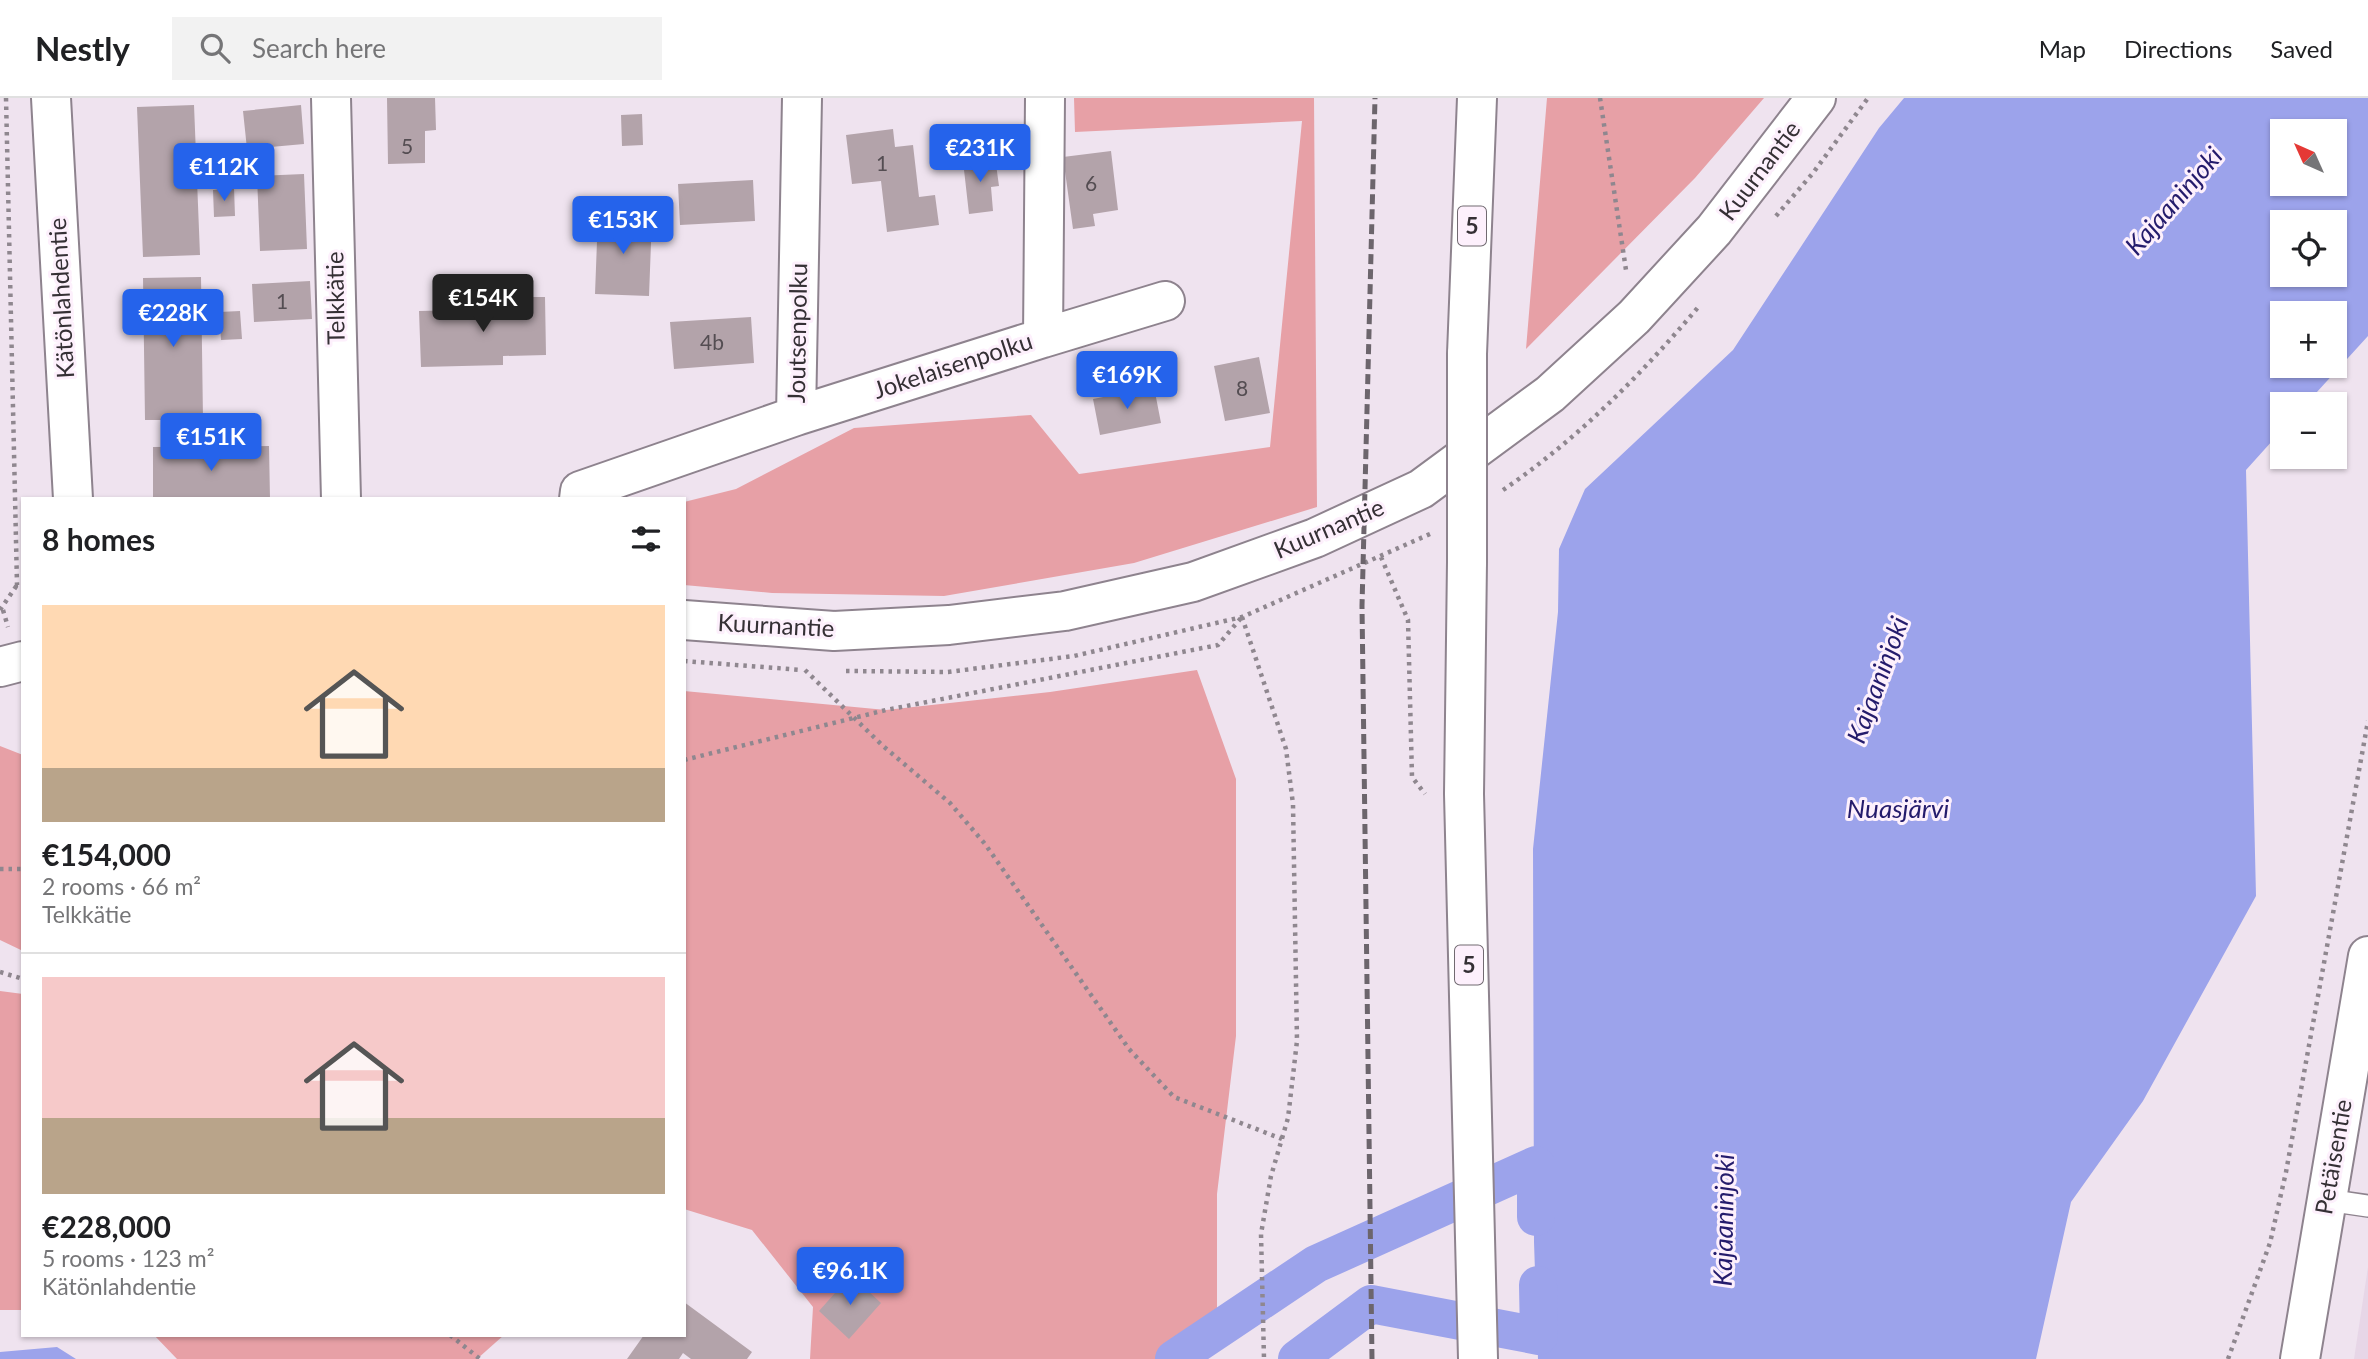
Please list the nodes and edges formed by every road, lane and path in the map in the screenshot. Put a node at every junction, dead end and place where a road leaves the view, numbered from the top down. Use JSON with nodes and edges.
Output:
{"nodes":[{"id":1,"x":6,"y":98,"type":"edge"},
{"id":2,"x":51,"y":98,"type":"edge"},
{"id":3,"x":331,"y":98,"type":"edge"},
{"id":4,"x":802,"y":98,"type":"edge"},
{"id":5,"x":1045,"y":98,"type":"edge"},
{"id":6,"x":1477,"y":98,"type":"edge"},
{"id":7,"x":1600,"y":98,"type":"edge"},
{"id":8,"x":1816,"y":98,"type":"edge"},
{"id":9,"x":1165,"y":301,"type":"dead end"},
{"id":10,"x":1634,"y":317,"type":"junction"},
{"id":11,"x":1043,"y":338,"type":"junction"},
{"id":12,"x":1644,"y":371,"type":"dead end"},
{"id":13,"x":796,"y":416,"type":"junction"},
{"id":14,"x":73,"y":497,"type":"edge"},
{"id":15,"x":341,"y":497,"type":"edge"},
{"id":16,"x":579,"y":497,"type":"edge"},
{"id":17,"x":1381,"y":557,"type":"dead end"},
{"id":18,"x":20,"y":584,"type":"edge"},
{"id":19,"x":0,"y":610,"type":"edge"},
{"id":20,"x":1242,"y":617,"type":"junction"},
{"id":21,"x":686,"y":620,"type":"edge"},
{"id":22,"x":21,"y":662,"type":"edge"},
{"id":23,"x":0,"y":667,"type":"edge"},
{"id":24,"x":805,"y":670,"type":"dead end"},
{"id":25,"x":948,"y":672,"type":"dead end"},
{"id":26,"x":854,"y":718,"type":"junction"},
{"id":27,"x":2368,"y":721,"type":"edge"},
{"id":28,"x":686,"y":760,"type":"edge"},
{"id":29,"x":1464,"y":794,"type":"junction"},
{"id":30,"x":0,"y":869,"type":"edge"},
{"id":31,"x":21,"y":869,"type":"edge"},
{"id":32,"x":2368,"y":956,"type":"edge"},
{"id":33,"x":0,"y":972,"type":"edge"},
{"id":34,"x":21,"y":978,"type":"edge"},
{"id":35,"x":1282,"y":1139,"type":"junction"},
{"id":36,"x":2327,"y":1199,"type":"junction"},
{"id":37,"x":2368,"y":1206,"type":"edge"},
{"id":38,"x":452,"y":1337,"type":"edge"},
{"id":39,"x":1478,"y":1355,"type":"edge"},
{"id":40,"x":480,"y":1359,"type":"edge"},
{"id":41,"x":1264,"y":1359,"type":"edge"},
{"id":42,"x":2228,"y":1359,"type":"edge"},
{"id":43,"x":2300,"y":1359,"type":"edge"}],
"edges":[{"from":1,"to":18,"type":"path"},
{"from":2,"to":14,"type":"main road","name":"Kätönlahdentie"},
{"from":3,"to":15,"type":"main road","name":"Telkkätie"},
{"from":4,"to":13,"type":"main road","name":"Joutsenpolku"},
{"from":5,"to":11,"type":"main road","name":"Jokelaisenpolku"},
{"from":6,"to":29,"type":"main road","number":"5","bridge":true},
{"from":7,"to":10,"type":"path"},
{"from":8,"to":10,"type":"main road","name":"Kuurnantie"},
{"from":9,"to":11,"type":"main road"},
{"from":10,"to":12,"type":"path"},
{"from":10,"to":21,"type":"main road","name":"Kuurnantie"},
{"from":11,"to":13,"type":"main road","name":"Jokelaisenpolku"},
{"from":13,"to":16,"type":"main road","name":"Joutsenpolku"},
{"from":17,"to":29,"type":"path"},
{"from":18,"to":19,"type":"path"},
{"from":20,"to":25,"type":"path"},
{"from":20,"to":26,"type":"path"},
{"from":20,"to":35,"type":"path"},
{"from":22,"to":23,"type":"main road"},
{"from":24,"to":26,"type":"path"},
{"from":26,"to":28,"type":"path"},
{"from":26,"to":35,"type":"path"},
{"from":27,"to":42,"type":"path"},
{"from":29,"to":39,"type":"main road","number":"5"},
{"from":30,"to":31,"type":"path"},
{"from":32,"to":36,"type":"main road","name":"Petäisentie"},
{"from":33,"to":34,"type":"path"},
{"from":35,"to":41,"type":"path"},
{"from":36,"to":37,"type":"lane"},
{"from":36,"to":43,"type":"main road","name":"Petäisentie"},
{"from":38,"to":40,"type":"path"}]}
